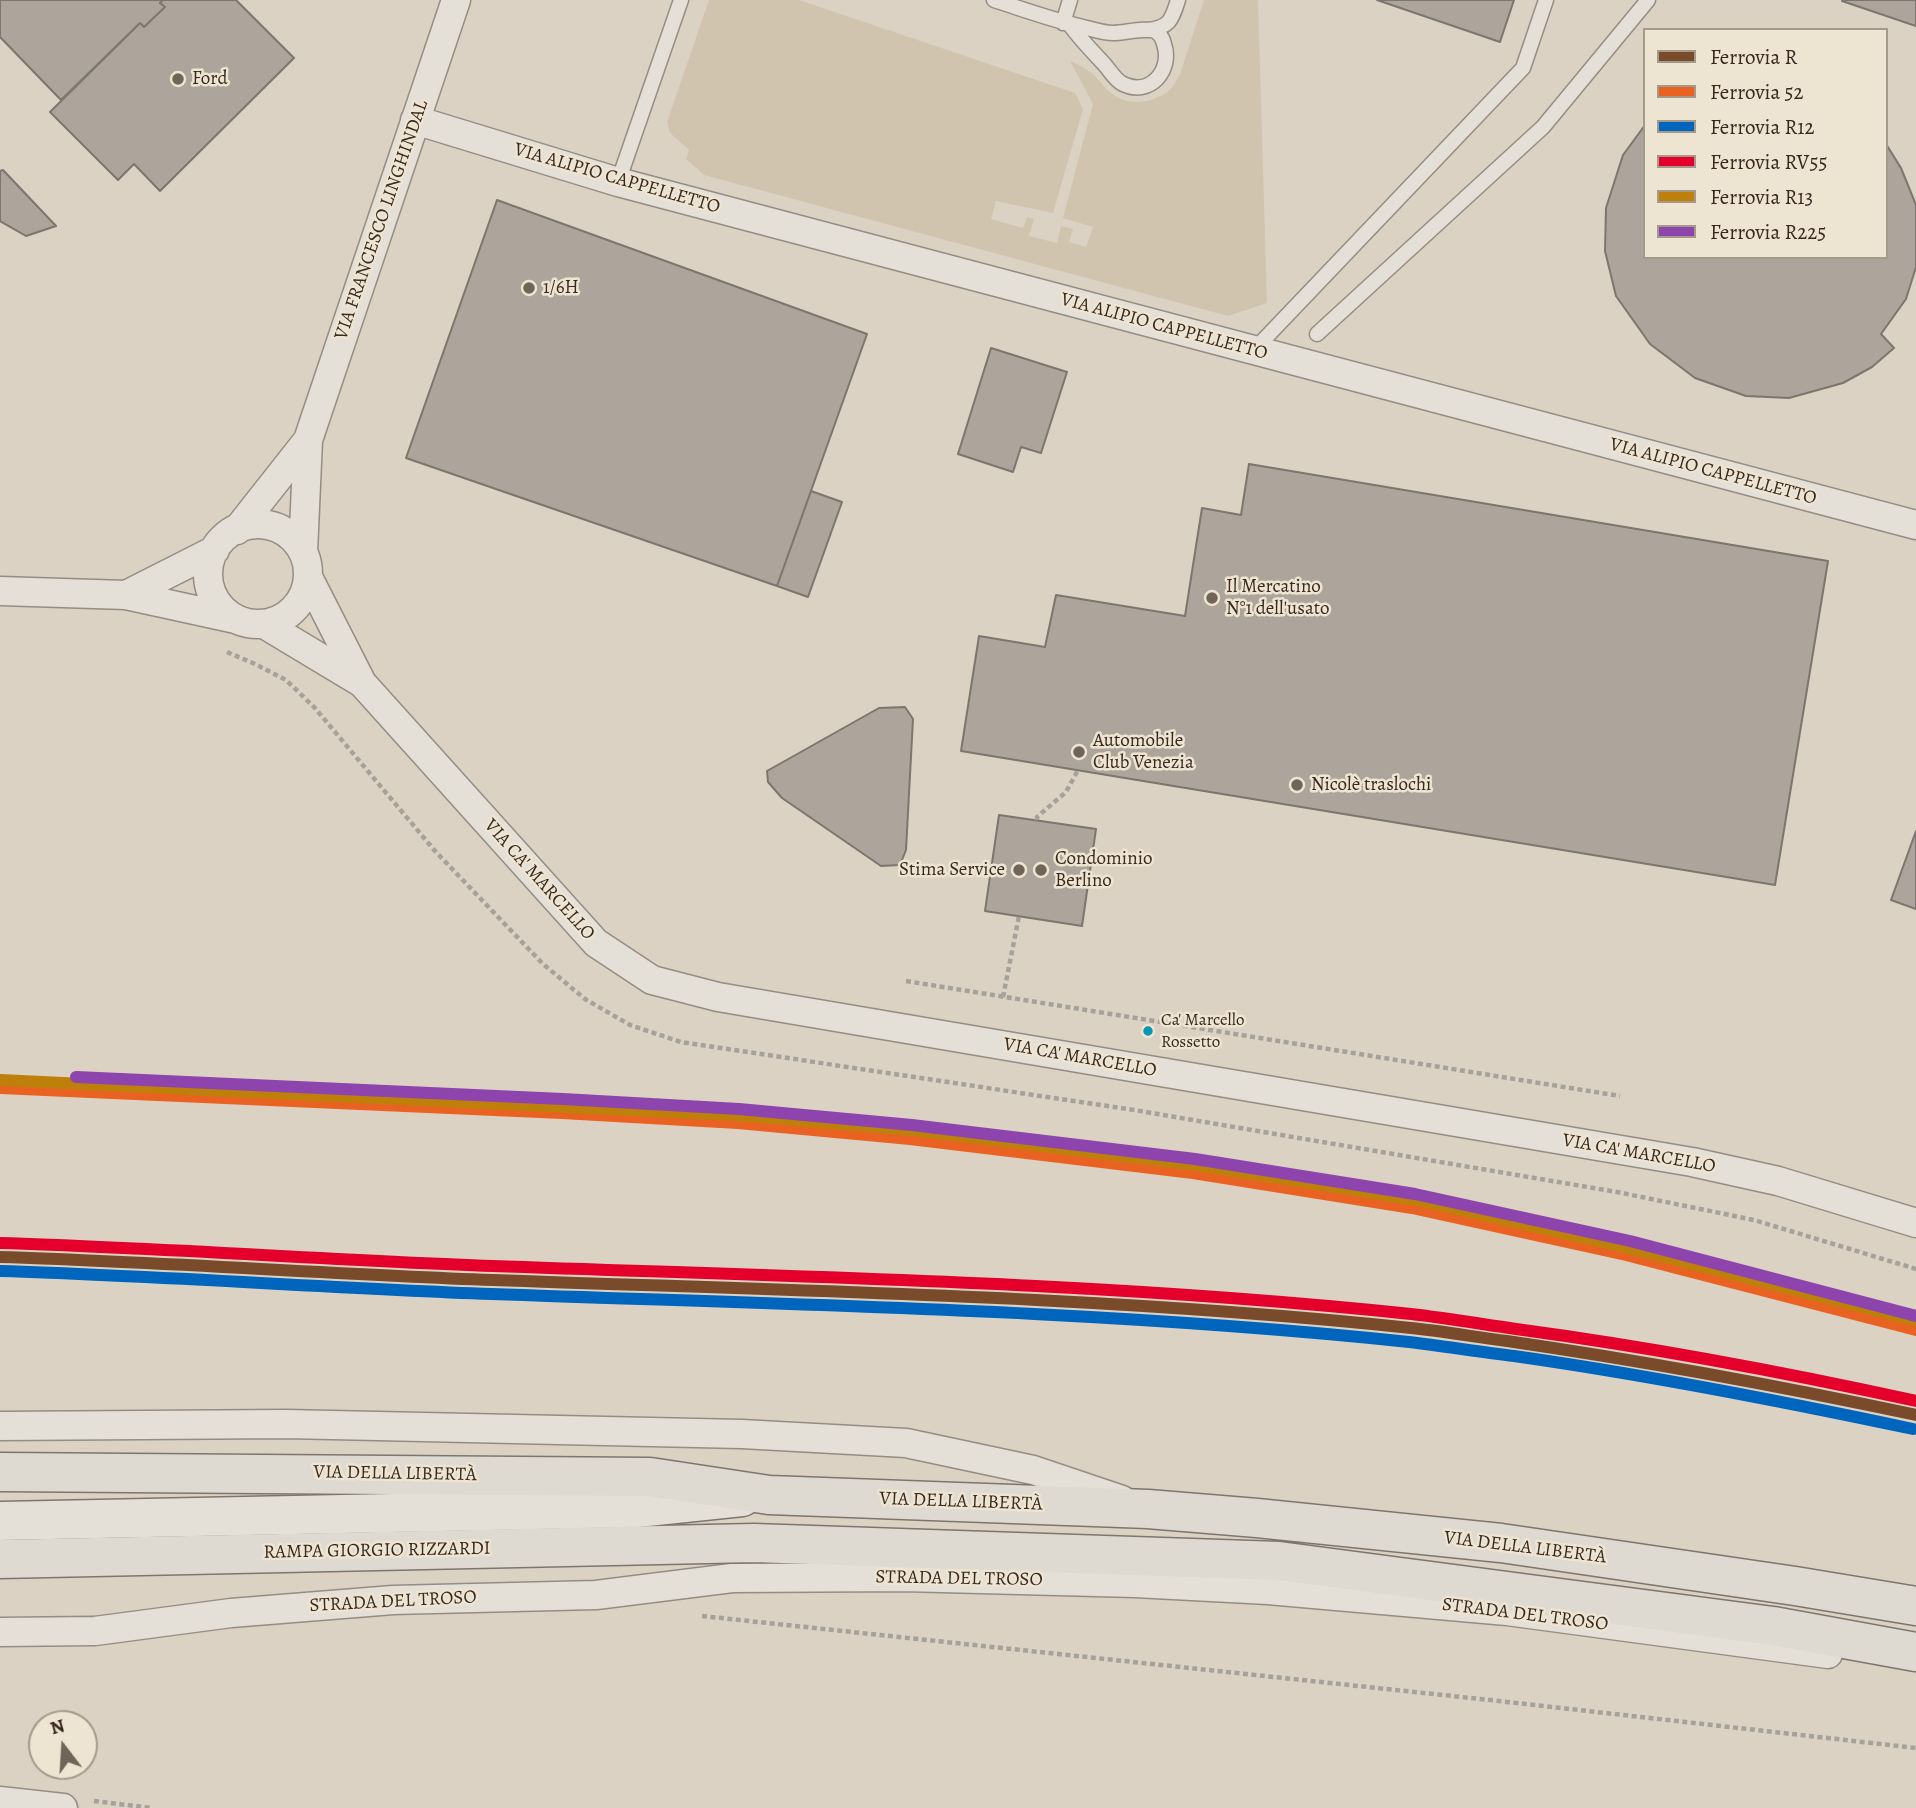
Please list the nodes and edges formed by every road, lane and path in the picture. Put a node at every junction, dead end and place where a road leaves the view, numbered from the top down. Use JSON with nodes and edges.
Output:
{"nodes":[{"id":1,"x":456,"y":0,"type":"edge"},
{"id":2,"x":681,"y":0,"type":"edge"},
{"id":3,"x":994,"y":0,"type":"edge"},
{"id":4,"x":1070,"y":0,"type":"edge"},
{"id":5,"x":1178,"y":0,"type":"edge"},
{"id":6,"x":1546,"y":0,"type":"edge"},
{"id":7,"x":1648,"y":0,"type":"edge"},
{"id":8,"x":1067,"y":24,"type":"junction"},
{"id":9,"x":1147,"y":30,"type":"junction"},
{"id":10,"x":415,"y":120,"type":"junction"},
{"id":11,"x":618,"y":182,"type":"junction"},
{"id":12,"x":1317,"y":334,"type":"dead end"},
{"id":13,"x":1254,"y":350,"type":"junction"},
{"id":14,"x":308,"y":440,"type":"junction"},
{"id":15,"x":1916,"y":525,"type":"edge"},
{"id":16,"x":237,"y":530,"type":"junction"},
{"id":17,"x":215,"y":550,"type":"junction"},
{"id":18,"x":305,"y":564,"type":"junction"},
{"id":19,"x":0,"y":592,"type":"edge"},
{"id":20,"x":126,"y":596,"type":"junction"},
{"id":21,"x":250,"y":622,"type":"junction"},
{"id":22,"x":226,"y":652,"type":"dead end"},
{"id":23,"x":362,"y":683,"type":"junction"},
{"id":24,"x":1078,"y":770,"type":"dead end"},
{"id":25,"x":1037,"y":820,"type":"dead end"},
{"id":26,"x":435,"y":851,"type":"dead end"},
{"id":27,"x":1018,"y":916,"type":"dead end"},
{"id":28,"x":906,"y":981,"type":"dead end"},
{"id":29,"x":1003,"y":997,"type":"junction"},
{"id":30,"x":1620,"y":1096,"type":"dead end"},
{"id":31,"x":1916,"y":1223,"type":"edge"},
{"id":32,"x":0,"y":1426,"type":"edge"},
{"id":33,"x":0,"y":1472,"type":"edge"},
{"id":34,"x":769,"y":1495,"type":"junction"},
{"id":35,"x":1148,"y":1509,"type":"junction"},
{"id":36,"x":14,"y":1520,"type":"edge"},
{"id":37,"x":13,"y":1558,"type":"edge"},
{"id":38,"x":1916,"y":1606,"type":"edge"},
{"id":39,"x":700,"y":1616,"type":"dead end"},
{"id":40,"x":0,"y":1632,"type":"edge"},
{"id":41,"x":1916,"y":1652,"type":"edge"},
{"id":42,"x":1916,"y":1667,"type":"edge"},
{"id":43,"x":1916,"y":1748,"type":"edge"},
{"id":44,"x":0,"y":1801,"type":"edge"},
{"id":45,"x":63,"y":1808,"type":"edge"}],
"edges":[{"from":1,"to":10,"type":"street","name":"VIA FRANCESCO LINGHINDAL"},
{"from":2,"to":11,"type":"lane"},
{"from":3,"to":8,"type":"lane"},
{"from":4,"to":8,"type":"lane"},
{"from":5,"to":9,"type":"lane"},
{"from":6,"to":13,"type":"lane"},
{"from":7,"to":12,"type":"lane"},
{"from":8,"to":9,"type":"lane"},
{"from":8,"to":9,"type":"lane"},
{"from":10,"to":11,"type":"street","name":"VIA ALIPIO CAPPELLETTO"},
{"from":10,"to":14,"type":"street","name":"VIA FRANCESCO LINGHINDAL"},
{"from":11,"to":13,"type":"street","name":"VIA ALIPIO CAPPELLETTO"},
{"from":13,"to":15,"type":"street","name":"VIA ALIPIO CAPPELLETTO"},
{"from":14,"to":16,"type":"street","name":"VIA FRANCESCO LINGHINDAL"},
{"from":14,"to":18,"type":"street","name":"VIA FRANCESCO LINGHINDAL"},
{"from":16,"to":17,"type":"street"},
{"from":16,"to":18,"type":"street"},
{"from":17,"to":20,"type":"street","name":"VIA CA' MARCELLO"},
{"from":17,"to":21,"type":"street"},
{"from":18,"to":21,"type":"street"},
{"from":18,"to":23,"type":"street","name":"VIA CA' MARCELLO"},
{"from":19,"to":20,"type":"street","name":"VIA CA' MARCELLO"},
{"from":20,"to":21,"type":"street","name":"VIA CA' MARCELLO"},
{"from":21,"to":23,"type":"street","name":"VIA CA' MARCELLO"},
{"from":22,"to":26,"type":"path"},
{"from":23,"to":31,"type":"street","name":"VIA CA' MARCELLO"},
{"from":24,"to":25,"type":"path"},
{"from":27,"to":29,"type":"path"},
{"from":28,"to":29,"type":"path"},
{"from":29,"to":30,"type":"path"},
{"from":32,"to":35,"type":"street"},
{"from":33,"to":34,"type":"highway","name":"VIA DELLA LIBERTÀ"},
{"from":34,"to":35,"type":"highway","name":"VIA DELLA LIBERTÀ"},
{"from":34,"to":36,"type":"street"},
{"from":35,"to":38,"type":"highway","name":"VIA DELLA LIBERTÀ"},
{"from":37,"to":41,"type":"highway","name":"RAMPA GIORGIO RIZZARDI"},
{"from":39,"to":43,"type":"path"},
{"from":40,"to":42,"type":"street","name":"STRADA DEL TROSO"},
{"from":44,"to":45,"type":"street"}]}
